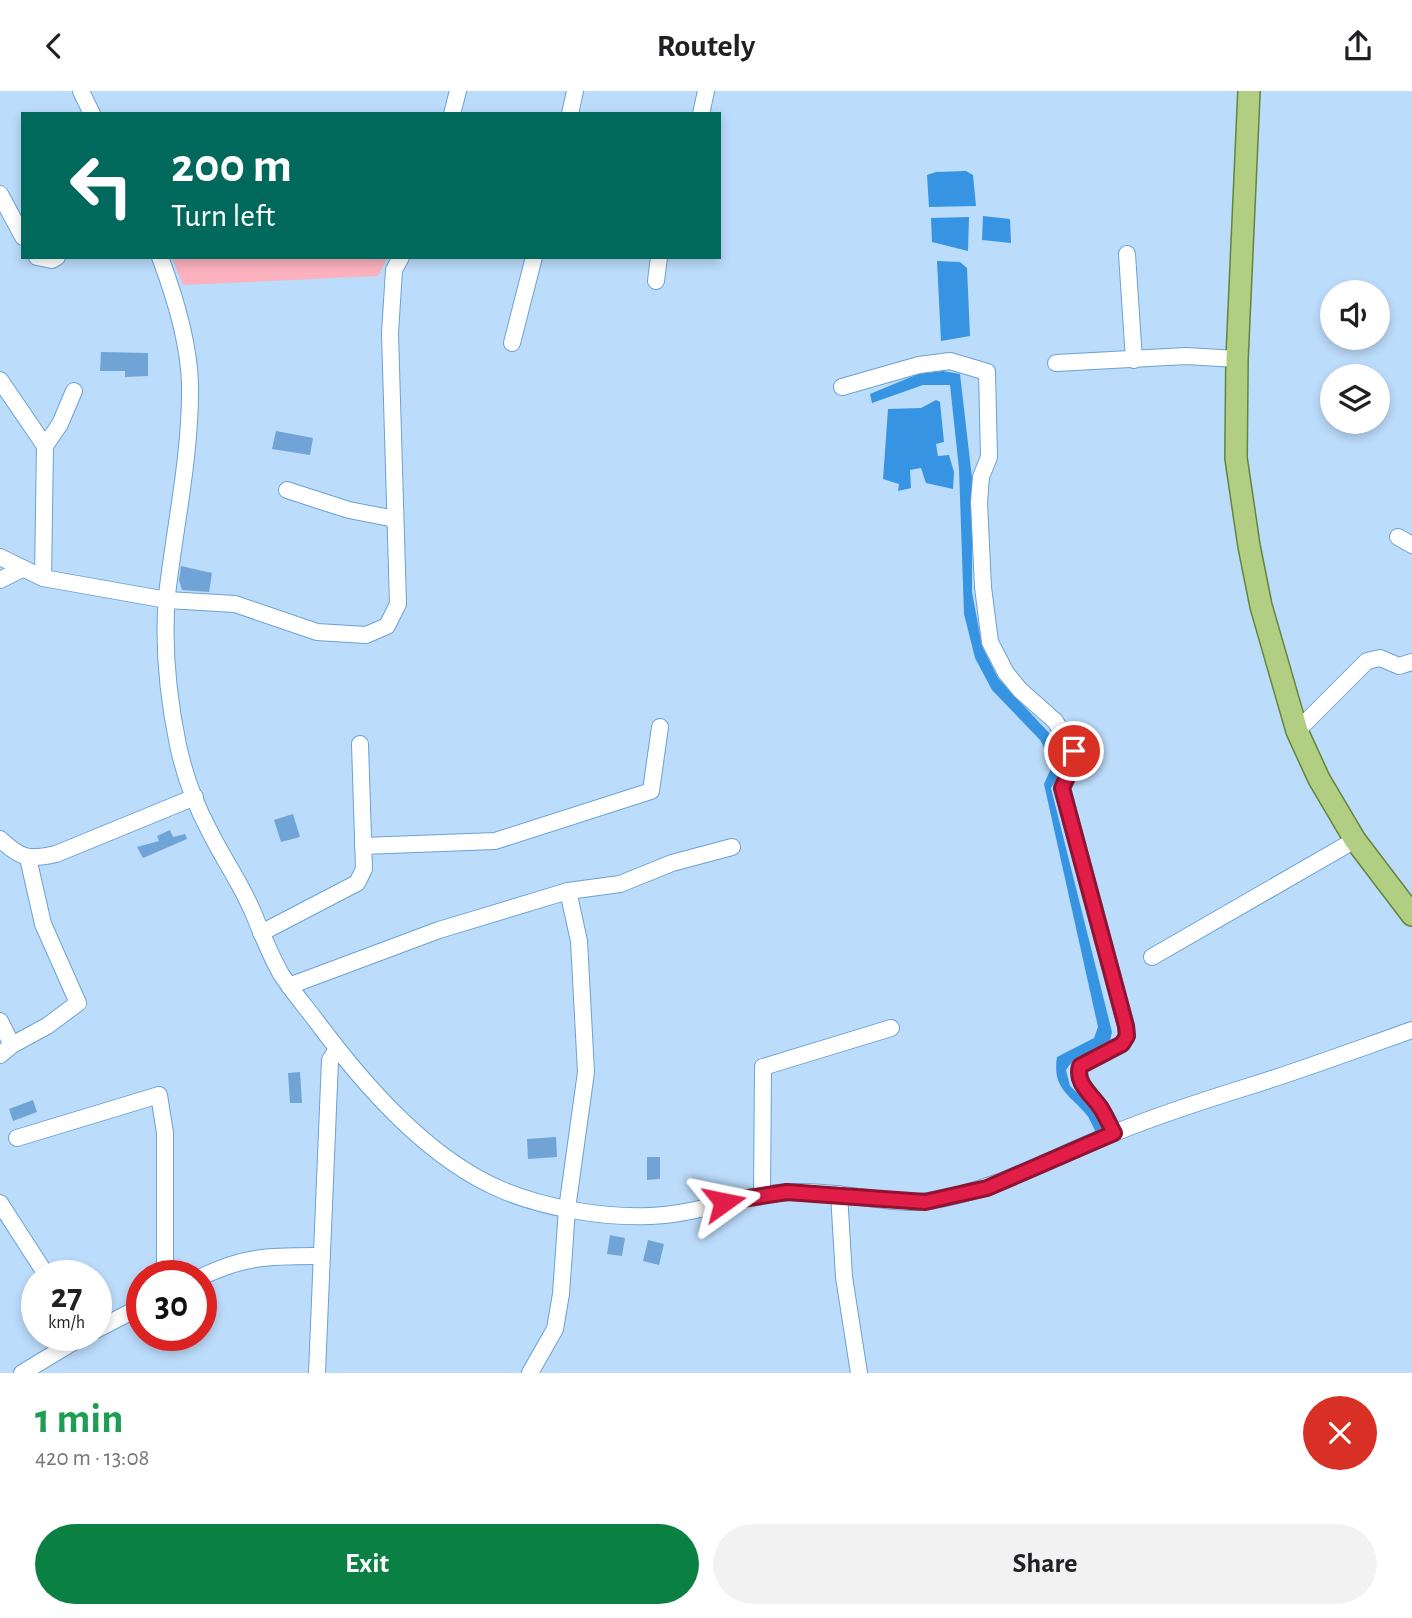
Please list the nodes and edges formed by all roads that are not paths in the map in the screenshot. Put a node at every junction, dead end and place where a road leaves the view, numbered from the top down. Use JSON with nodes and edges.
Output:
{"nodes":[{"id":1,"x":81,"y":91,"type":"edge"},
{"id":2,"x":458,"y":91,"type":"edge"},
{"id":3,"x":575,"y":91,"type":"edge"},
{"id":4,"x":706,"y":91,"type":"edge"},
{"id":5,"x":1249,"y":91,"type":"edge"},
{"id":6,"x":91,"y":112,"type":"edge"},
{"id":7,"x":453,"y":112,"type":"edge"},
{"id":8,"x":570,"y":112,"type":"edge"},
{"id":9,"x":701,"y":112,"type":"edge"},
{"id":10,"x":0,"y":194,"type":"edge"},
{"id":11,"x":21,"y":233,"type":"edge"},
{"id":12,"x":1127,"y":254,"type":"dead end"},
{"id":13,"x":161,"y":259,"type":"edge"},
{"id":14,"x":400,"y":259,"type":"edge"},
{"id":15,"x":533,"y":259,"type":"edge"},
{"id":16,"x":659,"y":259,"type":"edge"},
{"id":17,"x":656,"y":281,"type":"dead end"},
{"id":18,"x":512,"y":343,"type":"dead end"},
{"id":19,"x":1237,"y":359,"type":"junction"},
{"id":20,"x":1133,"y":360,"type":"junction"},
{"id":21,"x":1056,"y":363,"type":"dead end"},
{"id":22,"x":0,"y":380,"type":"edge"},
{"id":23,"x":842,"y":387,"type":"dead end"},
{"id":24,"x":74,"y":391,"type":"dead end"},
{"id":25,"x":45,"y":446,"type":"junction"},
{"id":26,"x":287,"y":489,"type":"dead end"},
{"id":27,"x":396,"y":519,"type":"junction"},
{"id":28,"x":0,"y":557,"type":"edge"},
{"id":29,"x":22,"y":569,"type":"junction"},
{"id":30,"x":43,"y":578,"type":"junction"},
{"id":31,"x":0,"y":580,"type":"edge"},
{"id":32,"x":167,"y":600,"type":"junction"},
{"id":33,"x":1412,"y":662,"type":"edge"},
{"id":34,"x":660,"y":727,"type":"dead end"},
{"id":35,"x":1297,"y":731,"type":"junction"},
{"id":36,"x":360,"y":744,"type":"dead end"},
{"id":37,"x":194,"y":797,"type":"junction"},
{"id":38,"x":0,"y":839,"type":"edge"},
{"id":39,"x":1355,"y":840,"type":"junction"},
{"id":40,"x":363,"y":846,"type":"junction"},
{"id":41,"x":732,"y":847,"type":"dead end"},
{"id":42,"x":28,"y":858,"type":"junction"},
{"id":43,"x":568,"y":891,"type":"junction"},
{"id":44,"x":1412,"y":915,"type":"edge"},
{"id":45,"x":261,"y":933,"type":"junction"},
{"id":46,"x":1152,"y":957,"type":"dead end"},
{"id":47,"x":289,"y":986,"type":"junction"},
{"id":48,"x":0,"y":1021,"type":"edge"},
{"id":49,"x":891,"y":1028,"type":"dead end"},
{"id":50,"x":1412,"y":1030,"type":"edge"},
{"id":51,"x":337,"y":1049,"type":"junction"},
{"id":52,"x":6,"y":1050,"type":"edge"},
{"id":53,"x":1114,"y":1133,"type":"junction"},
{"id":54,"x":17,"y":1138,"type":"dead end"},
{"id":55,"x":762,"y":1194,"type":"junction"},
{"id":56,"x":839,"y":1194,"type":"junction"},
{"id":57,"x":0,"y":1203,"type":"edge"},
{"id":58,"x":567,"y":1209,"type":"junction"},
{"id":59,"x":321,"y":1256,"type":"junction"},
{"id":60,"x":37,"y":1260,"type":"edge"},
{"id":61,"x":165,"y":1260,"type":"edge"},
{"id":62,"x":217,"y":1269,"type":"edge"},
{"id":63,"x":58,"y":1351,"type":"edge"},
{"id":64,"x":22,"y":1373,"type":"edge"},
{"id":65,"x":317,"y":1373,"type":"edge"},
{"id":66,"x":530,"y":1373,"type":"edge"},
{"id":67,"x":859,"y":1373,"type":"edge"}],
"edges":[{"from":1,"to":6,"type":"street"},
{"from":2,"to":7,"type":"street"},
{"from":3,"to":8,"type":"street"},
{"from":4,"to":9,"type":"street"},
{"from":5,"to":19,"type":"main road"},
{"from":10,"to":11,"type":"street"},
{"from":12,"to":20,"type":"street"},
{"from":13,"to":32,"type":"street"},
{"from":14,"to":27,"type":"street"},
{"from":15,"to":18,"type":"street"},
{"from":16,"to":17,"type":"street"},
{"from":19,"to":20,"type":"street"},
{"from":19,"to":35,"type":"main road"},
{"from":20,"to":21,"type":"street"},
{"from":22,"to":25,"type":"street"},
{"from":23,"to":53,"type":"street"},
{"from":24,"to":25,"type":"street"},
{"from":25,"to":30,"type":"street"},
{"from":26,"to":27,"type":"street"},
{"from":27,"to":32,"type":"street"},
{"from":28,"to":29,"type":"street"},
{"from":29,"to":30,"type":"street"},
{"from":29,"to":31,"type":"street"},
{"from":30,"to":32,"type":"street"},
{"from":32,"to":37,"type":"street"},
{"from":33,"to":35,"type":"street"},
{"from":34,"to":40,"type":"street"},
{"from":35,"to":39,"type":"main road"},
{"from":36,"to":40,"type":"street"},
{"from":37,"to":42,"type":"street"},
{"from":37,"to":45,"type":"street"},
{"from":38,"to":42,"type":"street"},
{"from":39,"to":44,"type":"main road"},
{"from":39,"to":46,"type":"street"},
{"from":40,"to":45,"type":"street"},
{"from":41,"to":43,"type":"street"},
{"from":42,"to":52,"type":"street"},
{"from":43,"to":47,"type":"street"},
{"from":43,"to":58,"type":"street"},
{"from":45,"to":47,"type":"street"},
{"from":47,"to":51,"type":"street"},
{"from":48,"to":52,"type":"street"},
{"from":49,"to":55,"type":"street"},
{"from":50,"to":53,"type":"street"},
{"from":51,"to":58,"type":"street"},
{"from":51,"to":59,"type":"street"},
{"from":53,"to":56,"type":"street"},
{"from":54,"to":61,"type":"street"},
{"from":55,"to":56,"type":"street"},
{"from":55,"to":58,"type":"street"},
{"from":56,"to":67,"type":"street"},
{"from":57,"to":60,"type":"street"},
{"from":58,"to":66,"type":"street"},
{"from":59,"to":62,"type":"street"},
{"from":59,"to":65,"type":"street"},
{"from":63,"to":64,"type":"street"}]}
